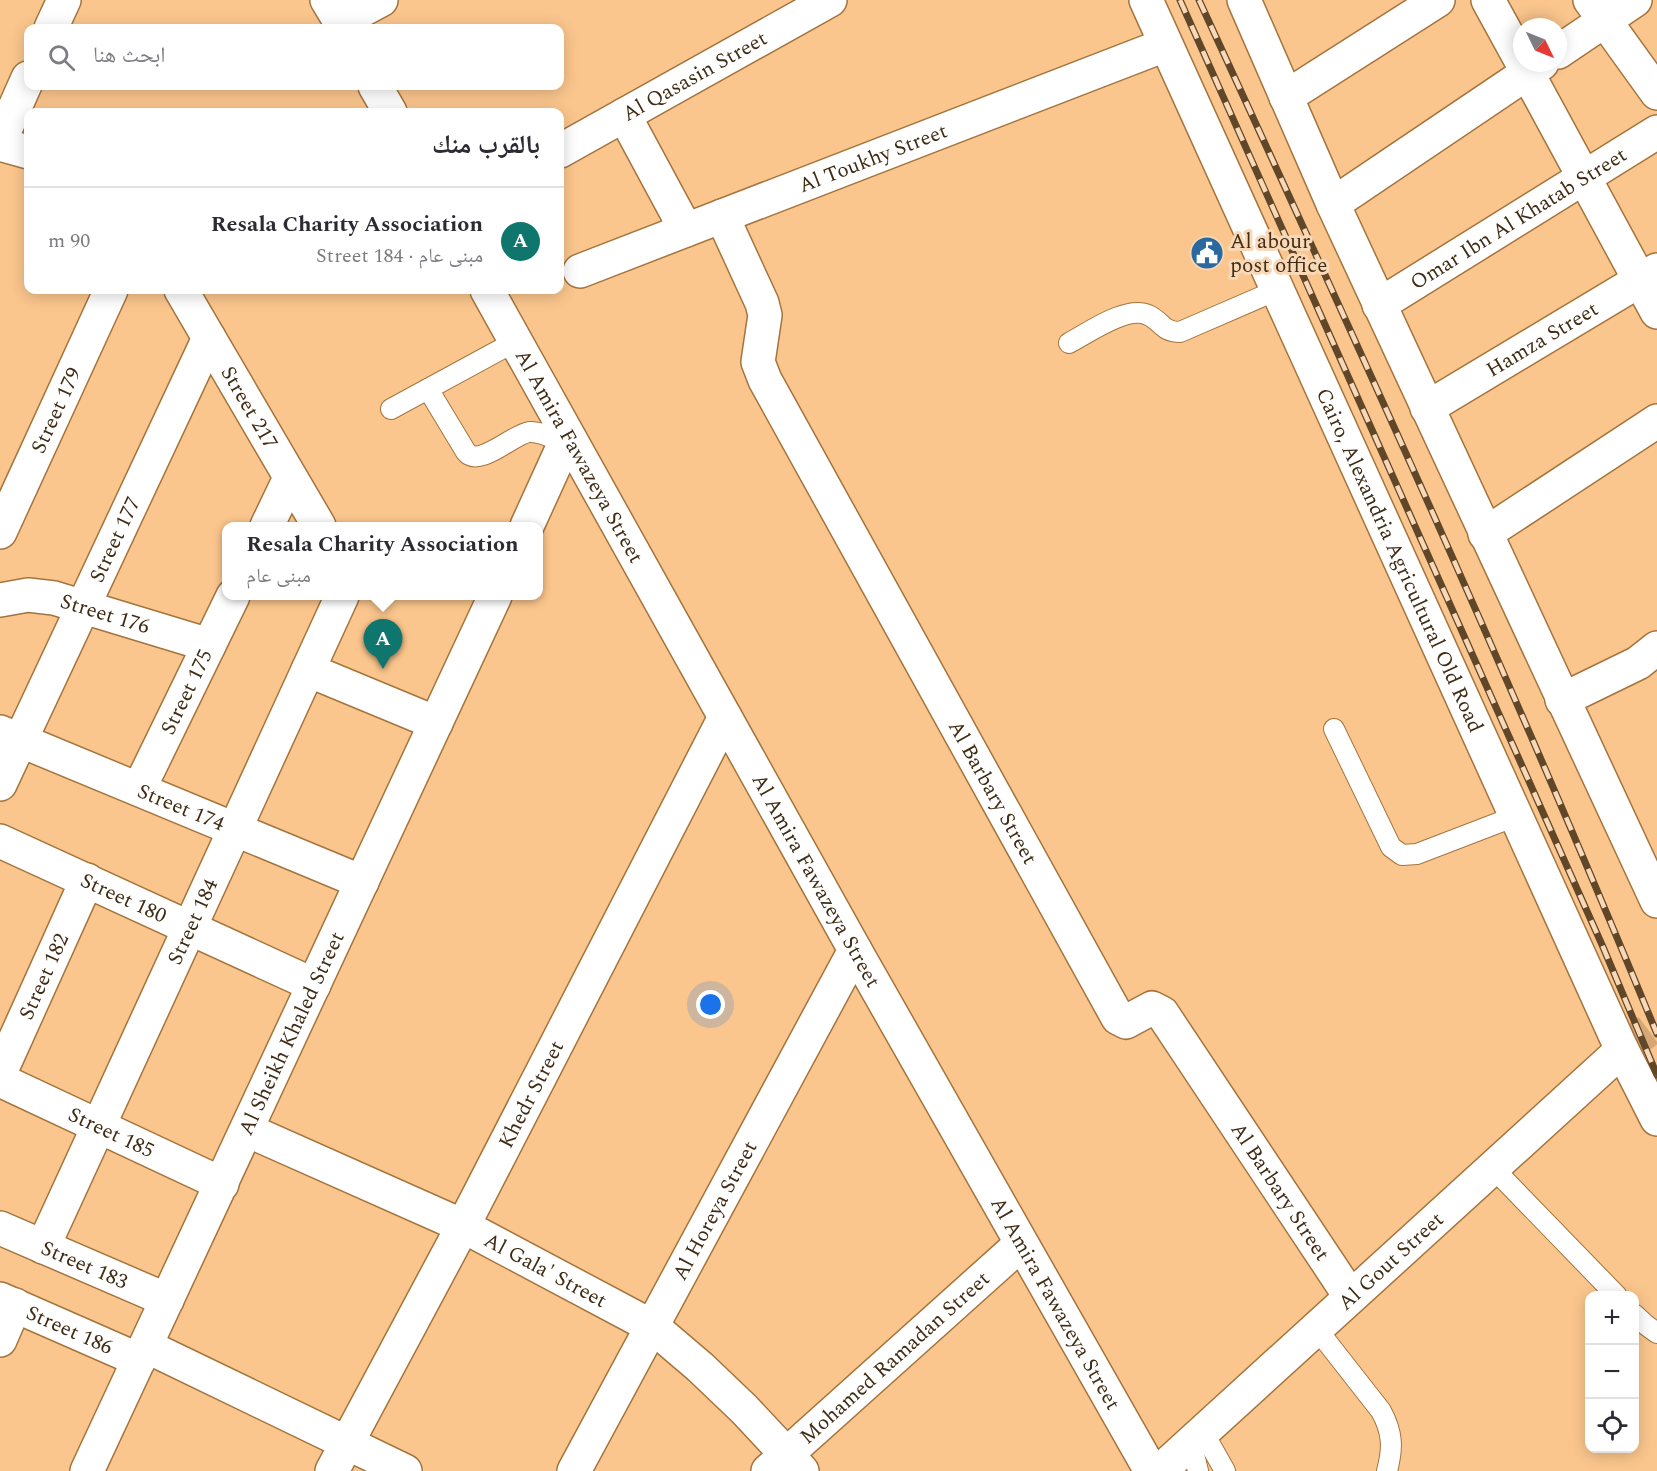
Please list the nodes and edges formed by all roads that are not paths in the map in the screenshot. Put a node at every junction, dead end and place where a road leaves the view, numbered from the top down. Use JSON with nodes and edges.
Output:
{"nodes":[{"id":1,"x":64,"y":0,"type":"edge"},
{"id":2,"x":830,"y":0,"type":"edge"},
{"id":3,"x":1146,"y":0,"type":"edge"},
{"id":4,"x":1244,"y":0,"type":"edge"},
{"id":5,"x":1438,"y":0,"type":"edge"},
{"id":6,"x":1488,"y":0,"type":"edge"},
{"id":7,"x":1635,"y":0,"type":"edge"},
{"id":8,"x":1598,"y":10,"type":"edge"},
{"id":9,"x":53,"y":24,"type":"edge"},
{"id":10,"x":1513,"y":41,"type":"edge"},
{"id":11,"x":1567,"y":43,"type":"edge"},
{"id":12,"x":1165,"y":45,"type":"junction"},
{"id":13,"x":1518,"y":72,"type":"edge"},
{"id":14,"x":1532,"y":72,"type":"edge"},
{"id":15,"x":24,"y":87,"type":"edge"},
{"id":16,"x":377,"y":90,"type":"edge"},
{"id":17,"x":1657,"y":93,"type":"edge"},
{"id":18,"x":1286,"y":98,"type":"junction"},
{"id":19,"x":388,"y":108,"type":"edge"},
{"id":20,"x":624,"y":115,"type":"junction"},
{"id":21,"x":1657,"y":132,"type":"edge"},
{"id":22,"x":0,"y":142,"type":"edge"},
{"id":23,"x":564,"y":149,"type":"edge"},
{"id":24,"x":24,"y":151,"type":"edge"},
{"id":25,"x":1584,"y":177,"type":"junction"},
{"id":26,"x":1333,"y":204,"type":"junction"},
{"id":27,"x":722,"y":216,"type":"junction"},
{"id":28,"x":686,"y":230,"type":"junction"},
{"id":29,"x":580,"y":271,"type":"dead end"},
{"id":30,"x":1648,"y":275,"type":"edge"},
{"id":31,"x":1277,"y":290,"type":"junction"},
{"id":32,"x":109,"y":294,"type":"edge"},
{"id":33,"x":183,"y":294,"type":"edge"},
{"id":34,"x":489,"y":294,"type":"edge"},
{"id":35,"x":1379,"y":305,"type":"junction"},
{"id":36,"x":1657,"y":312,"type":"edge"},
{"id":37,"x":209,"y":338,"type":"junction"},
{"id":38,"x":516,"y":341,"type":"junction"},
{"id":39,"x":1069,"y":344,"type":"dead end"},
{"id":40,"x":428,"y":389,"type":"junction"},
{"id":41,"x":1427,"y":408,"type":"junction"},
{"id":42,"x":391,"y":410,"type":"dead end"},
{"id":43,"x":1654,"y":427,"type":"edge"},
{"id":44,"x":567,"y":440,"type":"junction"},
{"id":45,"x":291,"y":478,"type":"junction"},
{"id":46,"x":269,"y":522,"type":"edge"},
{"id":47,"x":317,"y":522,"type":"edge"},
{"id":48,"x":529,"y":522,"type":"edge"},
{"id":49,"x":0,"y":532,"type":"edge"},
{"id":50,"x":1485,"y":534,"type":"junction"},
{"id":51,"x":0,"y":600,"type":"edge"},
{"id":52,"x":231,"y":600,"type":"edge"},
{"id":53,"x":340,"y":600,"type":"edge"},
{"id":54,"x":493,"y":600,"type":"edge"},
{"id":55,"x":83,"y":606,"type":"junction"},
{"id":56,"x":209,"y":645,"type":"junction"},
{"id":57,"x":1657,"y":648,"type":"edge"},
{"id":58,"x":308,"y":670,"type":"junction"},
{"id":59,"x":1563,"y":700,"type":"junction"},
{"id":60,"x":725,"y":717,"type":"junction"},
{"id":61,"x":436,"y":723,"type":"junction"},
{"id":62,"x":1334,"y":729,"type":"dead end"},
{"id":63,"x":10,"y":736,"type":"edge"},
{"id":64,"x":0,"y":784,"type":"edge"},
{"id":65,"x":139,"y":789,"type":"junction"},
{"id":66,"x":1516,"y":816,"type":"junction"},
{"id":67,"x":235,"y":829,"type":"junction"},
{"id":68,"x":0,"y":840,"type":"edge"},
{"id":69,"x":87,"y":880,"type":"junction"},
{"id":70,"x":363,"y":882,"type":"junction"},
{"id":71,"x":1657,"y":901,"type":"edge"},
{"id":72,"x":189,"y":927,"type":"junction"},
{"id":73,"x":855,"y":950,"type":"junction"},
{"id":74,"x":314,"y":985,"type":"junction"},
{"id":75,"x":1622,"y":1050,"type":"junction"},
{"id":76,"x":0,"y":1073,"type":"edge"},
{"id":77,"x":0,"y":1080,"type":"edge"},
{"id":78,"x":1657,"y":1119,"type":"edge"},
{"id":79,"x":98,"y":1127,"type":"junction"},
{"id":80,"x":247,"y":1130,"type":"junction"},
{"id":81,"x":1492,"y":1167,"type":"junction"},
{"id":82,"x":222,"y":1184,"type":"junction"},
{"id":83,"x":463,"y":1226,"type":"junction"},
{"id":84,"x":0,"y":1228,"type":"edge"},
{"id":85,"x":1022,"y":1244,"type":"junction"},
{"id":86,"x":43,"y":1246,"type":"junction"},
{"id":87,"x":1612,"y":1291,"type":"edge"},
{"id":88,"x":1350,"y":1296,"type":"junction"},
{"id":89,"x":167,"y":1300,"type":"junction"},
{"id":90,"x":8,"y":1302,"type":"edge"},
{"id":91,"x":1639,"y":1318,"type":"edge"},
{"id":92,"x":653,"y":1327,"type":"junction"},
{"id":93,"x":1316,"y":1328,"type":"junction"},
{"id":94,"x":1657,"y":1333,"type":"edge"},
{"id":95,"x":0,"y":1340,"type":"edge"},
{"id":96,"x":142,"y":1353,"type":"junction"},
{"id":97,"x":1196,"y":1449,"type":"edge"},
{"id":98,"x":339,"y":1457,"type":"edge"},
{"id":99,"x":786,"y":1465,"type":"edge"},
{"id":100,"x":87,"y":1471,"type":"edge"},
{"id":101,"x":405,"y":1471,"type":"edge"},
{"id":102,"x":574,"y":1471,"type":"edge"},
{"id":103,"x":1151,"y":1471,"type":"edge"},
{"id":104,"x":1160,"y":1471,"type":"edge"},
{"id":105,"x":1225,"y":1471,"type":"edge"},
{"id":106,"x":1387,"y":1471,"type":"edge"}],
"edges":[{"from":1,"to":9,"type":"street"},
{"from":2,"to":20,"type":"street","name":"Al Qasasin Street"},
{"from":3,"to":12,"type":"street","name":"Cairo, Alexandria Agricultural Old Road"},
{"from":4,"to":18,"type":"street"},
{"from":5,"to":18,"type":"street"},
{"from":6,"to":10,"type":"street"},
{"from":7,"to":8,"type":"street"},
{"from":8,"to":11,"type":"street"},
{"from":8,"to":17,"type":"street"},
{"from":12,"to":27,"type":"street","name":"Al Toukhy Street"},
{"from":12,"to":31,"type":"street","name":"Cairo, Alexandria Agricultural Old Road"},
{"from":13,"to":26,"type":"street"},
{"from":14,"to":25,"type":"street"},
{"from":15,"to":22,"type":"street"},
{"from":16,"to":19,"type":"street"},
{"from":18,"to":26,"type":"street"},
{"from":20,"to":23,"type":"street","name":"Al Qasasin Street"},
{"from":20,"to":28,"type":"street"},
{"from":21,"to":25,"type":"street","name":"Omar Ibn Al Khatab Street"},
{"from":22,"to":24,"type":"street"},
{"from":25,"to":30,"type":"street"},
{"from":25,"to":35,"type":"street","name":"Omar Ibn Al Khatab Street"},
{"from":26,"to":35,"type":"street"},
{"from":27,"to":28,"type":"street","name":"Al Toukhy Street"},
{"from":27,"to":88,"type":"street","name":"Al Barbary Street"},
{"from":28,"to":29,"type":"street","name":"Al Toukhy Street"},
{"from":30,"to":36,"type":"street"},
{"from":30,"to":41,"type":"street","name":"Hamza Street"},
{"from":31,"to":39,"type":"lane"},
{"from":31,"to":66,"type":"street","name":"Cairo, Alexandria Agricultural Old Road"},
{"from":32,"to":49,"type":"street","name":"Street 179"},
{"from":33,"to":37,"type":"street","name":"Street 217"},
{"from":34,"to":38,"type":"street","name":"Al Amira Fawazeya Street"},
{"from":35,"to":41,"type":"street"},
{"from":37,"to":45,"type":"street","name":"Street 217"},
{"from":37,"to":55,"type":"street","name":"Street 177"},
{"from":38,"to":40,"type":"lane"},
{"from":38,"to":44,"type":"street","name":"Al Amira Fawazeya Street"},
{"from":40,"to":42,"type":"lane"},
{"from":40,"to":44,"type":"lane"},
{"from":41,"to":50,"type":"street"},
{"from":43,"to":50,"type":"street"},
{"from":44,"to":48,"type":"street"},
{"from":44,"to":60,"type":"street","name":"Al Amira Fawazeya Street"},
{"from":45,"to":46,"type":"street"},
{"from":45,"to":47,"type":"street","name":"Street 217"},
{"from":50,"to":59,"type":"street"},
{"from":51,"to":55,"type":"street","name":"Street 176"},
{"from":52,"to":56,"type":"street","name":"Street 175"},
{"from":53,"to":58,"type":"street","name":"Street 184"},
{"from":54,"to":61,"type":"street","name":"Al Sheikh Khaled Street"},
{"from":55,"to":56,"type":"street","name":"Street 176"},
{"from":55,"to":63,"type":"street","name":"Street 177"},
{"from":56,"to":65,"type":"street","name":"Street 175"},
{"from":57,"to":59,"type":"street"},
{"from":58,"to":61,"type":"street"},
{"from":58,"to":67,"type":"street","name":"Street 184"},
{"from":59,"to":71,"type":"street"},
{"from":60,"to":73,"type":"street","name":"Al Amira Fawazeya Street"},
{"from":60,"to":83,"type":"street","name":"Khedr Street"},
{"from":61,"to":70,"type":"street","name":"Al Sheikh Khaled Street"},
{"from":62,"to":66,"type":"lane"},
{"from":63,"to":64,"type":"street","name":"Street 177"},
{"from":63,"to":65,"type":"street","name":"Street 174"},
{"from":65,"to":67,"type":"street","name":"Street 174"},
{"from":66,"to":75,"type":"street","name":"Cairo, Alexandria Agricultural Old Road"},
{"from":67,"to":70,"type":"street","name":"Street 174"},
{"from":67,"to":72,"type":"street","name":"Street 184"},
{"from":68,"to":69,"type":"street","name":"Street 180"},
{"from":69,"to":72,"type":"street","name":"Street 180"},
{"from":69,"to":76,"type":"street","name":"Street 182"},
{"from":70,"to":74,"type":"street","name":"Al Sheikh Khaled Street"},
{"from":72,"to":74,"type":"street","name":"Street 180"},
{"from":72,"to":79,"type":"street","name":"Street 184"},
{"from":73,"to":85,"type":"street","name":"Al Amira Fawazeya Street"},
{"from":73,"to":92,"type":"street","name":"Al Horeya Street"},
{"from":74,"to":80,"type":"street","name":"Al Sheikh Khaled Street"},
{"from":75,"to":78,"type":"street","name":"Cairo, Alexandria Agricultural Old Road"},
{"from":75,"to":81,"type":"street","name":"Al Gout Street"},
{"from":77,"to":79,"type":"street","name":"Street 185"},
{"from":79,"to":82,"type":"street","name":"Street 185"},
{"from":79,"to":86,"type":"street","name":"Street 184"},
{"from":80,"to":82,"type":"street","name":"Al Sheikh Khaled Street"},
{"from":80,"to":83,"type":"street","name":"Al Gala' Street"},
{"from":81,"to":87,"type":"lane"},
{"from":81,"to":88,"type":"street","name":"Al Gout Street"},
{"from":82,"to":89,"type":"street","name":"Al Sheikh Khaled Street"},
{"from":83,"to":92,"type":"street","name":"Al Gala' Street"},
{"from":83,"to":98,"type":"street","name":"Khedr Street"},
{"from":84,"to":86,"type":"street","name":"Street 183"},
{"from":85,"to":99,"type":"street","name":"Mohamed Ramadan Street"},
{"from":85,"to":103,"type":"street","name":"Al Amira Fawazeya Street"},
{"from":86,"to":89,"type":"street","name":"Street 183"},
{"from":88,"to":93,"type":"street","name":"Al Gout Street"},
{"from":89,"to":96,"type":"street","name":"Al Sheikh Khaled Street"},
{"from":90,"to":95,"type":"street"},
{"from":90,"to":96,"type":"street","name":"Street 186"},
{"from":91,"to":94,"type":"lane"},
{"from":92,"to":99,"type":"street","name":"Al Gala' Street"},
{"from":92,"to":102,"type":"street","name":"Al Horeya Street"},
{"from":93,"to":97,"type":"street","name":"Al Gout Street"},
{"from":93,"to":106,"type":"lane"},
{"from":96,"to":98,"type":"street","name":"Street 186"},
{"from":96,"to":100,"type":"street","name":"Al Sheikh Khaled Street"},
{"from":97,"to":104,"type":"street","name":"Al Gout Street"},
{"from":97,"to":105,"type":"lane"},
{"from":98,"to":101,"type":"street","name":"Street 186"}]}
